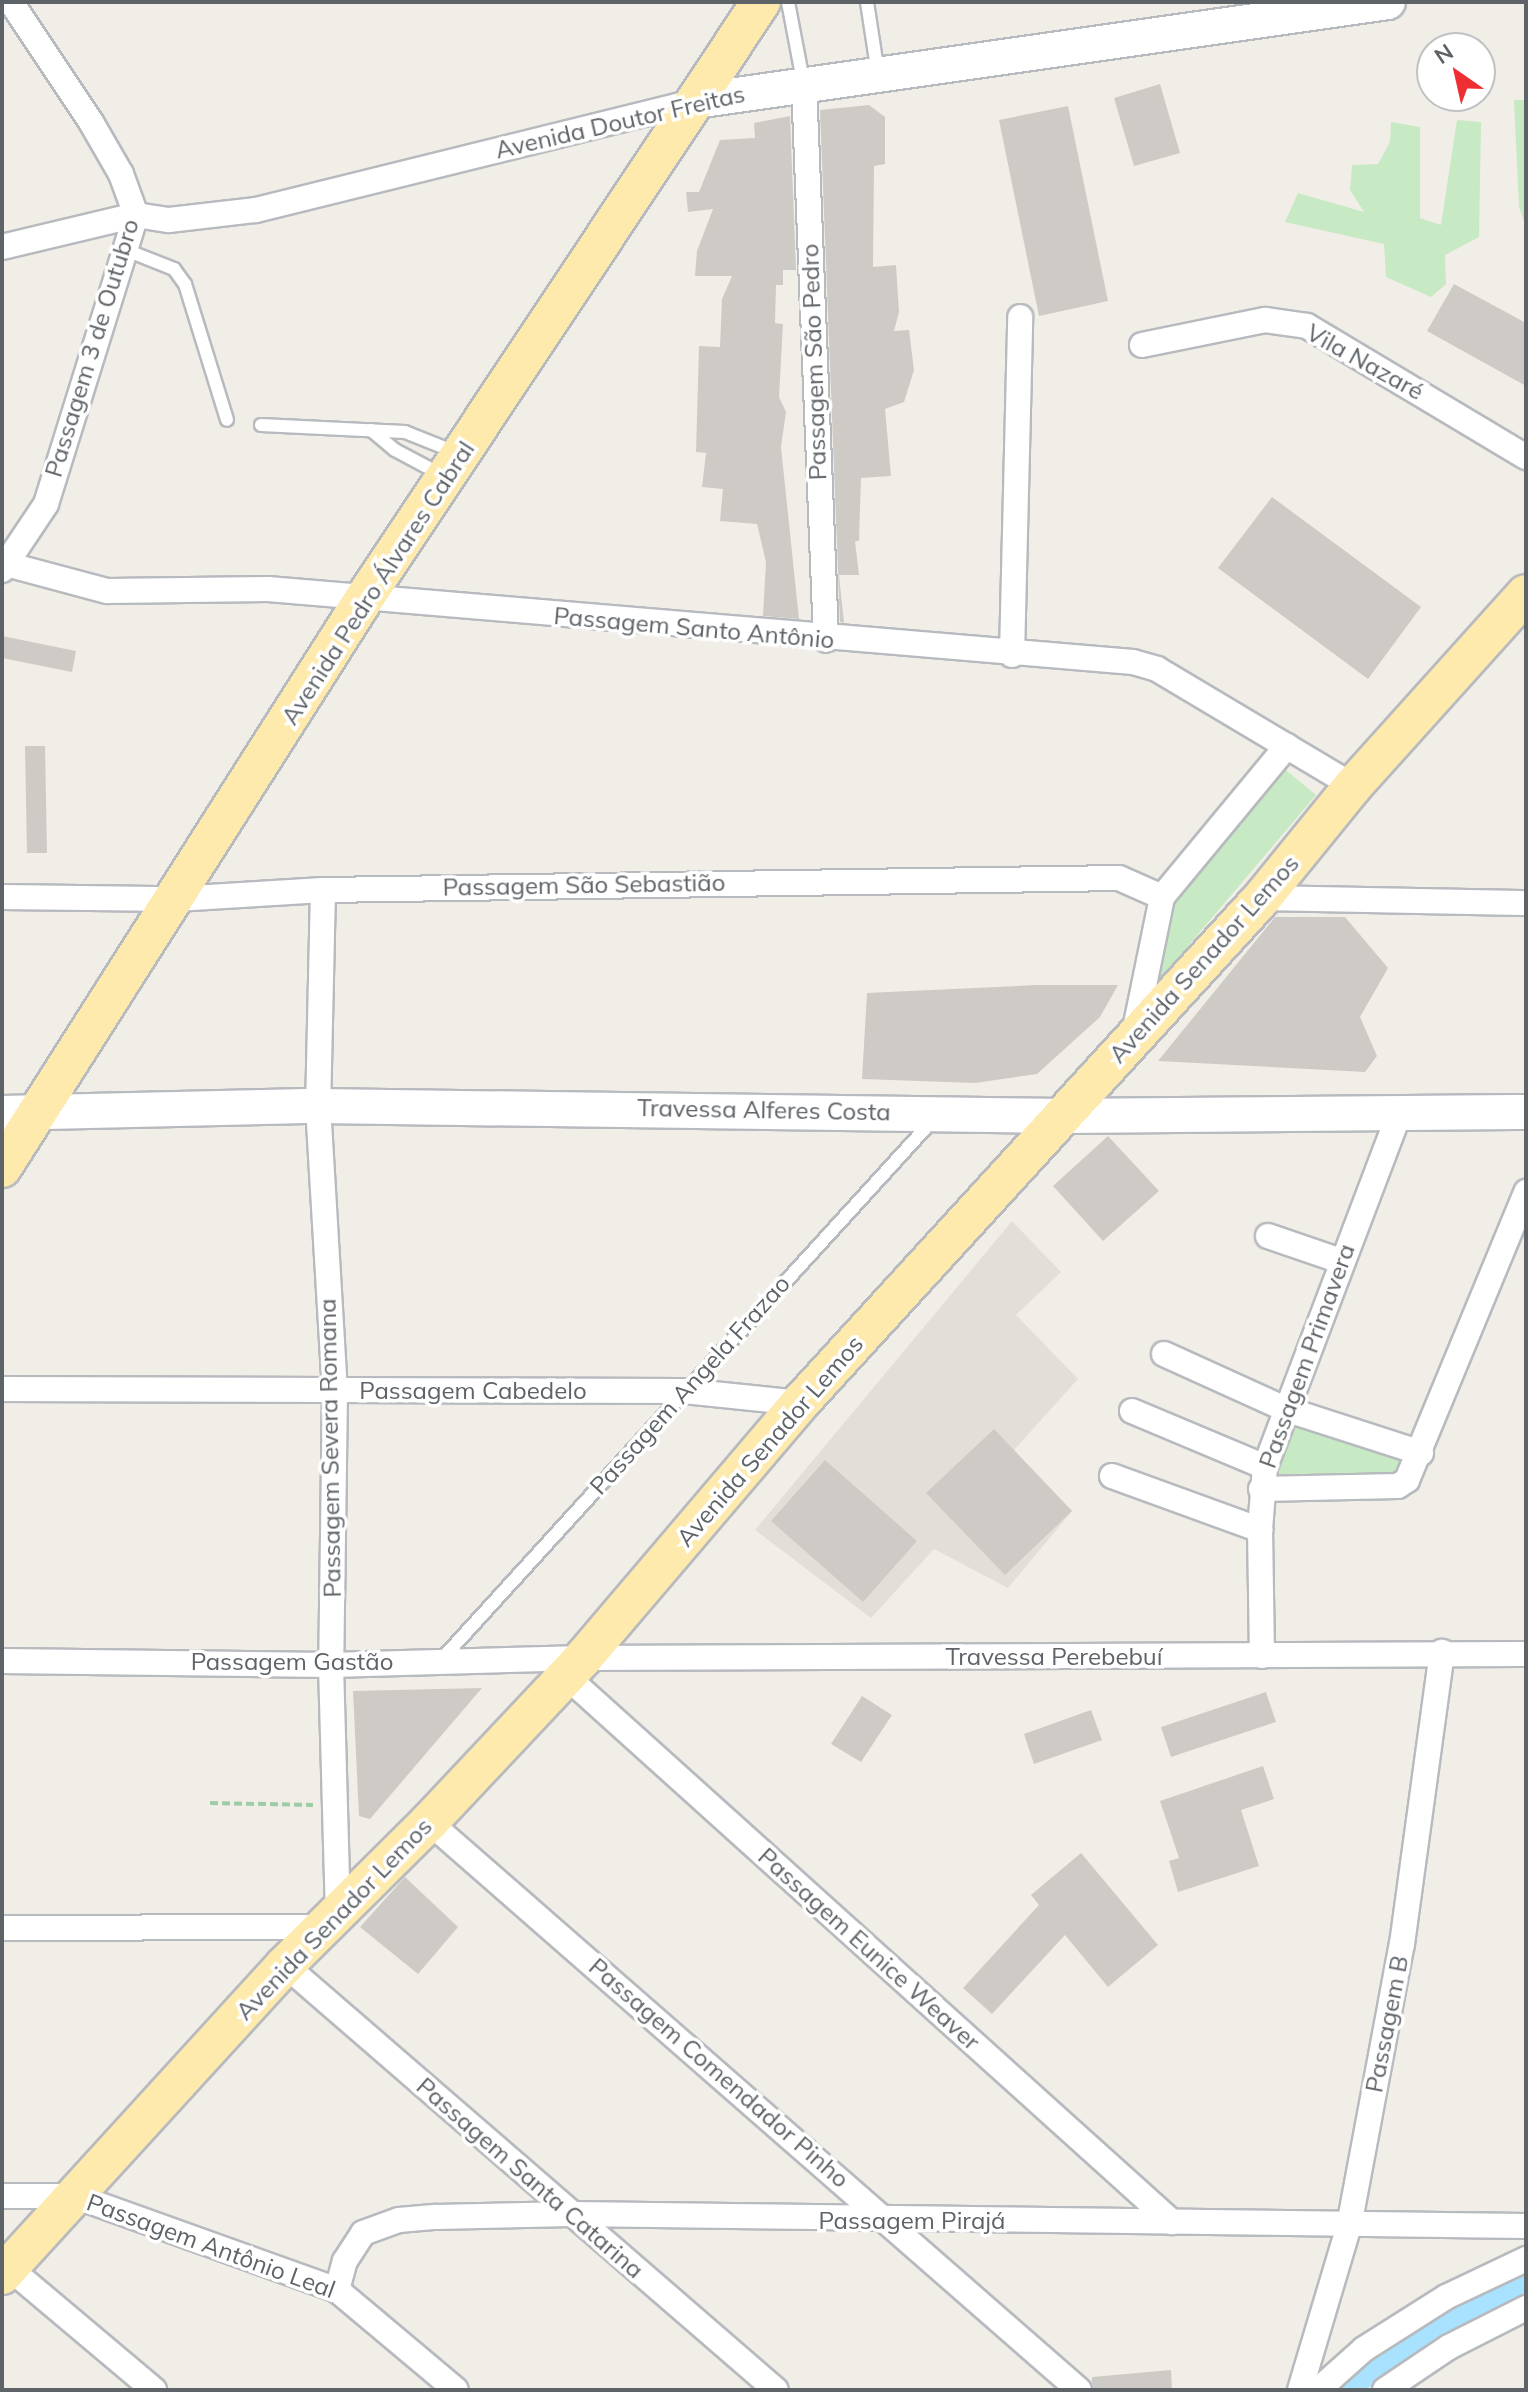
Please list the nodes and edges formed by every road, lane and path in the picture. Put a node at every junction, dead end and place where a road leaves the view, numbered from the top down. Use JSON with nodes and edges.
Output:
{"nodes":[{"id":1,"x":11,"y":2,"type":"edge"},
{"id":2,"x":761,"y":2,"type":"edge"},
{"id":3,"x":788,"y":2,"type":"edge"},
{"id":4,"x":867,"y":2,"type":"edge"},
{"id":5,"x":1388,"y":2,"type":"edge"},
{"id":6,"x":878,"y":74,"type":"junction"},
{"id":7,"x":804,"y":84,"type":"junction"},
{"id":8,"x":695,"y":101,"type":"junction"},
{"id":9,"x":136,"y":215,"type":"junction"},
{"id":10,"x":2,"y":247,"type":"edge"},
{"id":11,"x":126,"y":250,"type":"junction"},
{"id":12,"x":1020,"y":317,"type":"dead end"},
{"id":13,"x":1142,"y":345,"type":"dead end"},
{"id":14,"x":227,"y":420,"type":"dead end"},
{"id":15,"x":261,"y":425,"type":"dead end"},
{"id":16,"x":371,"y":430,"type":"junction"},
{"id":17,"x":1526,"y":457,"type":"edge"},
{"id":18,"x":454,"y":466,"type":"junction"},
{"id":19,"x":4,"y":567,"type":"edge"},
{"id":20,"x":1526,"y":594,"type":"edge"},
{"id":21,"x":364,"y":599,"type":"junction"},
{"id":22,"x":826,"y":640,"type":"junction"},
{"id":23,"x":1012,"y":655,"type":"junction"},
{"id":24,"x":1287,"y":746,"type":"junction"},
{"id":25,"x":1353,"y":786,"type":"junction"},
{"id":26,"x":323,"y":890,"type":"junction"},
{"id":27,"x":2,"y":897,"type":"edge"},
{"id":28,"x":1162,"y":897,"type":"junction"},
{"id":29,"x":1262,"y":898,"type":"junction"},
{"id":30,"x":176,"y":899,"type":"junction"},
{"id":31,"x":1526,"y":903,"type":"edge"},
{"id":32,"x":1133,"y":1036,"type":"junction"},
{"id":33,"x":318,"y":1106,"type":"junction"},
{"id":34,"x":39,"y":1112,"type":"junction"},
{"id":35,"x":941,"y":1112,"type":"junction"},
{"id":36,"x":1400,"y":1112,"type":"junction"},
{"id":37,"x":1526,"y":1112,"type":"edge"},
{"id":38,"x":2,"y":1113,"type":"edge"},
{"id":39,"x":1065,"y":1116,"type":"junction"},
{"id":40,"x":2,"y":1168,"type":"edge"},
{"id":41,"x":1526,"y":1192,"type":"edge"},
{"id":42,"x":1268,"y":1236,"type":"dead end"},
{"id":43,"x":1341,"y":1261,"type":"junction"},
{"id":44,"x":1164,"y":1354,"type":"dead end"},
{"id":45,"x":2,"y":1389,"type":"edge"},
{"id":46,"x":335,"y":1391,"type":"junction"},
{"id":47,"x":684,"y":1391,"type":"junction"},
{"id":48,"x":800,"y":1403,"type":"junction"},
{"id":49,"x":1285,"y":1409,"type":"junction"},
{"id":50,"x":1132,"y":1411,"type":"dead end"},
{"id":51,"x":1421,"y":1453,"type":"junction"},
{"id":52,"x":1112,"y":1476,"type":"dead end"},
{"id":53,"x":1263,"y":1478,"type":"junction"},
{"id":54,"x":1260,"y":1530,"type":"junction"},
{"id":55,"x":1442,"y":1652,"type":"junction"},
{"id":56,"x":1526,"y":1654,"type":"edge"},
{"id":57,"x":1262,"y":1656,"type":"junction"},
{"id":58,"x":441,"y":1660,"type":"junction"},
{"id":59,"x":2,"y":1661,"type":"edge"},
{"id":60,"x":331,"y":1665,"type":"junction"},
{"id":61,"x":574,"y":1667,"type":"junction"},
{"id":62,"x":210,"y":1803,"type":"dead end"},
{"id":63,"x":335,"y":1805,"type":"junction"},
{"id":64,"x":429,"y":1822,"type":"junction"},
{"id":65,"x":331,"y":1918,"type":"junction"},
{"id":66,"x":2,"y":1928,"type":"edge"},
{"id":67,"x":285,"y":1965,"type":"junction"},
{"id":68,"x":2,"y":2196,"type":"edge"},
{"id":69,"x":75,"y":2196,"type":"junction"},
{"id":70,"x":571,"y":2214,"type":"junction"},
{"id":71,"x":891,"y":2222,"type":"junction"},
{"id":72,"x":1172,"y":2222,"type":"junction"},
{"id":73,"x":1349,"y":2226,"type":"junction"},
{"id":74,"x":1526,"y":2226,"type":"edge"},
{"id":75,"x":1526,"y":2259,"type":"edge"},
{"id":76,"x":5,"y":2271,"type":"edge"},
{"id":77,"x":337,"y":2290,"type":"junction"},
{"id":78,"x":1526,"y":2308,"type":"edge"},
{"id":79,"x":154,"y":2390,"type":"edge"},
{"id":80,"x":456,"y":2390,"type":"edge"},
{"id":81,"x":776,"y":2390,"type":"edge"},
{"id":82,"x":1079,"y":2390,"type":"edge"},
{"id":83,"x":1300,"y":2390,"type":"edge"},
{"id":84,"x":1318,"y":2390,"type":"edge"},
{"id":85,"x":1385,"y":2390,"type":"edge"}],
"edges":[{"from":1,"to":9,"type":"street","name":"Passagem 3 de Outubro"},
{"from":2,"to":8,"type":"main road","name":"Avenida Pedro Álvares Cabral"},
{"from":3,"to":7,"type":"lane"},
{"from":4,"to":6,"type":"lane"},
{"from":5,"to":6,"type":"street","name":"Avenida Doutor Freitas"},
{"from":6,"to":7,"type":"street","name":"Avenida Doutor Freitas"},
{"from":7,"to":8,"type":"street","name":"Avenida Doutor Freitas"},
{"from":7,"to":22,"type":"street","name":"Passagem São Pedro"},
{"from":8,"to":9,"type":"street","name":"Avenida Doutor Freitas"},
{"from":8,"to":18,"type":"main road","name":"Avenida Pedro Álvares Cabral"},
{"from":9,"to":10,"type":"street","name":"Avenida Doutor Freitas"},
{"from":9,"to":11,"type":"street","name":"Passagem 3 de Outubro"},
{"from":11,"to":14,"type":"lane"},
{"from":11,"to":19,"type":"street","name":"Passagem 3 de Outubro"},
{"from":12,"to":23,"type":"street"},
{"from":13,"to":17,"type":"street","name":"Vila Nazaré"},
{"from":15,"to":16,"type":"lane"},
{"from":16,"to":18,"type":"lane"},
{"from":16,"to":18,"type":"lane"},
{"from":18,"to":21,"type":"main road","name":"Avenida Pedro Álvares Cabral"},
{"from":19,"to":21,"type":"street","name":"Passagem Santo Antônio"},
{"from":20,"to":25,"type":"main road","name":"Avenida Senador Lemos"},
{"from":21,"to":22,"type":"street","name":"Passagem Santo Antônio"},
{"from":21,"to":30,"type":"main road","name":"Avenida Pedro Álvares Cabral"},
{"from":22,"to":23,"type":"street","name":"Passagem Santo Antônio"},
{"from":23,"to":24,"type":"street","name":"Passagem Santo Antônio"},
{"from":24,"to":25,"type":"street","name":"Passagem Santo Antônio"},
{"from":24,"to":28,"type":"street"},
{"from":25,"to":29,"type":"main road","name":"Avenida Senador Lemos"},
{"from":26,"to":28,"type":"street","name":"Passagem São Sebastião"},
{"from":26,"to":30,"type":"street","name":"Passagem São Sebastião"},
{"from":26,"to":33,"type":"street","name":"Passagem Severa Romana"},
{"from":27,"to":30,"type":"street","name":"Passagem São Sebastião"},
{"from":28,"to":32,"type":"street"},
{"from":29,"to":31,"type":"street"},
{"from":29,"to":32,"type":"main road","name":"Avenida Senador Lemos"},
{"from":30,"to":34,"type":"main road","name":"Avenida Pedro Álvares Cabral"},
{"from":32,"to":39,"type":"main road","name":"Avenida Senador Lemos"},
{"from":33,"to":34,"type":"street","name":"Travessa Alferes Costa"},
{"from":33,"to":35,"type":"street","name":"Travessa Alferes Costa"},
{"from":33,"to":46,"type":"street","name":"Passagem Severa Romana"},
{"from":34,"to":38,"type":"street","name":"Travessa Alferes Costa"},
{"from":34,"to":40,"type":"main road","name":"Avenida Pedro Álvares Cabral"},
{"from":35,"to":39,"type":"street","name":"Travessa Alferes Costa"},
{"from":35,"to":47,"type":"lane","name":"Passagem Angela Frazao"},
{"from":36,"to":37,"type":"street","name":"Travessa Alferes Costa"},
{"from":36,"to":39,"type":"street","name":"Travessa Alferes Costa"},
{"from":36,"to":43,"type":"street","name":"Passagem Primavera"},
{"from":39,"to":48,"type":"main road","name":"Avenida Senador Lemos"},
{"from":41,"to":51,"type":"street"},
{"from":42,"to":43,"type":"street"},
{"from":43,"to":49,"type":"street","name":"Passagem Primavera"},
{"from":44,"to":49,"type":"street"},
{"from":45,"to":46,"type":"street","name":"Passagem Cabedelo"},
{"from":46,"to":47,"type":"street","name":"Passagem Cabedelo"},
{"from":46,"to":60,"type":"street","name":"Passagem Severa Romana"},
{"from":47,"to":48,"type":"street","name":"Passagem Cabedelo"},
{"from":47,"to":58,"type":"lane","name":"Passagem Angela Frazao"},
{"from":48,"to":61,"type":"main road","name":"Avenida Senador Lemos"},
{"from":49,"to":51,"type":"street"},
{"from":49,"to":53,"type":"street","name":"Passagem Primavera"},
{"from":50,"to":53,"type":"street"},
{"from":51,"to":53,"type":"street"},
{"from":52,"to":54,"type":"street"},
{"from":53,"to":54,"type":"street","name":"Passagem Primavera"},
{"from":54,"to":57,"type":"street","name":"Passagem Primavera"},
{"from":55,"to":56,"type":"street","name":"Travessa Perebebuí"},
{"from":55,"to":57,"type":"street","name":"Travessa Perebebuí"},
{"from":55,"to":73,"type":"street","name":"Passagem B"},
{"from":57,"to":61,"type":"street","name":"Travessa Perebebuí"},
{"from":58,"to":60,"type":"street","name":"Passagem Gastão"},
{"from":58,"to":61,"type":"street","name":"Passagem Gastão"},
{"from":59,"to":60,"type":"street","name":"Passagem Gastão"},
{"from":60,"to":63,"type":"street","name":"Passagem Severa Romana"},
{"from":61,"to":64,"type":"main road","name":"Avenida Senador Lemos"},
{"from":61,"to":72,"type":"street","name":"Passagem Eunice Weaver"},
{"from":62,"to":63,"type":"path"},
{"from":63,"to":65,"type":"street","name":"Passagem Severa Romana"},
{"from":64,"to":65,"type":"main road","name":"Avenida Senador Lemos"},
{"from":64,"to":71,"type":"street","name":"Passagem Comendador Pinho"},
{"from":65,"to":66,"type":"street"},
{"from":65,"to":67,"type":"main road","name":"Avenida Senador Lemos"},
{"from":67,"to":69,"type":"main road","name":"Avenida Senador Lemos"},
{"from":67,"to":70,"type":"street","name":"Passagem Santa Catarina"},
{"from":68,"to":69,"type":"street","name":"Passagem Antônio Leal"},
{"from":69,"to":76,"type":"main road","name":"Avenida Senador Lemos"},
{"from":69,"to":77,"type":"street","name":"Passagem Antônio Leal"},
{"from":70,"to":71,"type":"street","name":"Passagem Pirajá"},
{"from":70,"to":77,"type":"street","name":"Passagem Pirajá"},
{"from":70,"to":81,"type":"street","name":"Passagem Santa Catarina"},
{"from":71,"to":72,"type":"street","name":"Passagem Pirajá"},
{"from":71,"to":82,"type":"street","name":"Passagem Comendador Pinho"},
{"from":72,"to":73,"type":"street","name":"Passagem Pirajá"},
{"from":73,"to":74,"type":"street","name":"Passagem Pirajá"},
{"from":73,"to":83,"type":"street","name":"Passagem B"},
{"from":75,"to":84,"type":"street"},
{"from":76,"to":79,"type":"street"},
{"from":77,"to":80,"type":"street","name":"Passagem Antônio Leal"},
{"from":78,"to":85,"type":"street"}]}
